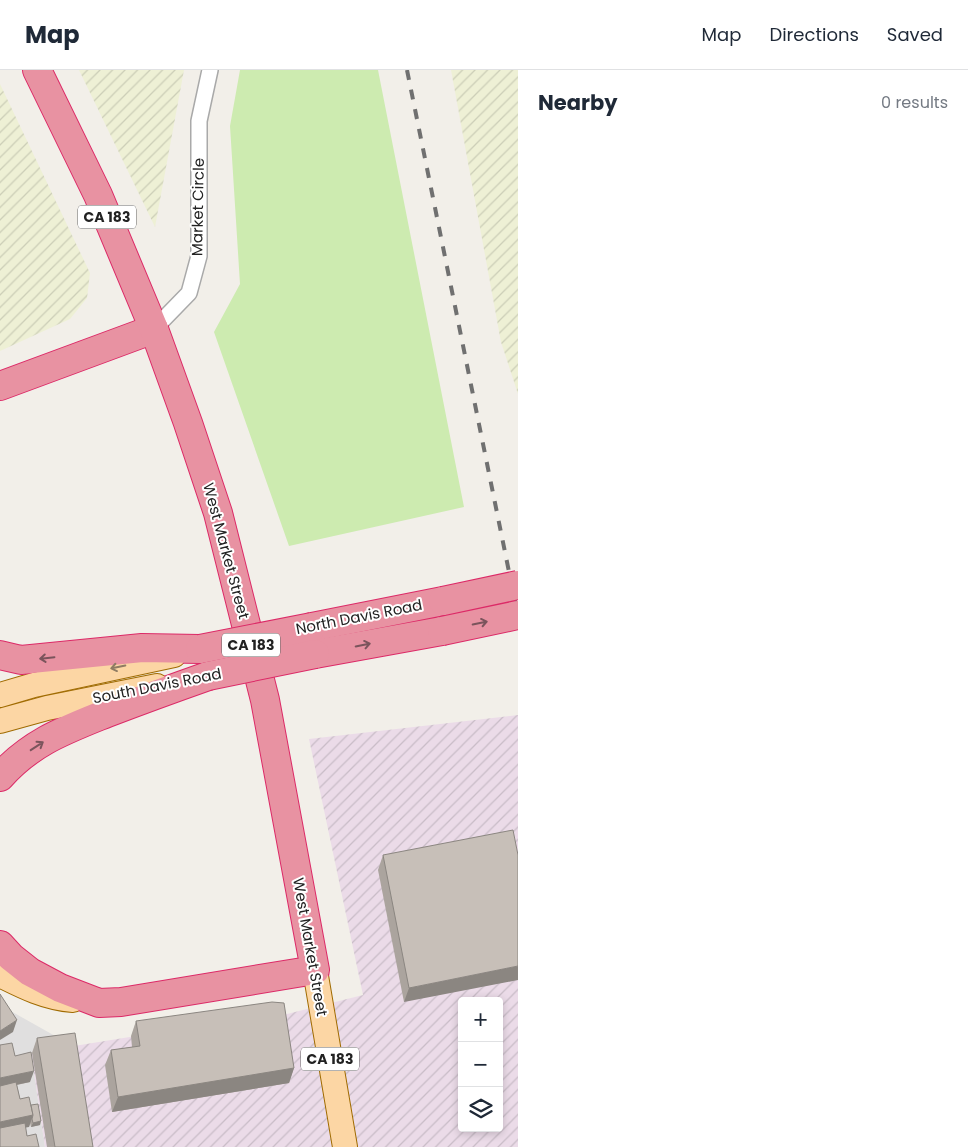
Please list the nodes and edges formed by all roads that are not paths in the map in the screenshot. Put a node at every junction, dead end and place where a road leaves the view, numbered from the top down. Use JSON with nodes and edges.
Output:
{"nodes":[{"id":1,"x":38,"y":70,"type":"edge"},
{"id":2,"x":210,"y":70,"type":"edge"},
{"id":3,"x":154,"y":329,"type":"junction"},
{"id":4,"x":0,"y":386,"type":"edge"},
{"id":5,"x":518,"y":585,"type":"edge"},
{"id":6,"x":518,"y":615,"type":"edge"},
{"id":7,"x":200,"y":649,"type":"junction"},
{"id":8,"x":315,"y":654,"type":"joint"},
{"id":9,"x":0,"y":655,"type":"edge"},
{"id":10,"x":208,"y":676,"type":"junction"},
{"id":11,"x":0,"y":695,"type":"edge"},
{"id":12,"x":0,"y":721,"type":"edge"},
{"id":13,"x":0,"y":777,"type":"edge"},
{"id":14,"x":0,"y":945,"type":"edge"},
{"id":15,"x":315,"y":970,"type":"junction"},
{"id":16,"x":0,"y":975,"type":"edge"},
{"id":17,"x":99,"y":1003,"type":"junction"},
{"id":18,"x":345,"y":1147,"type":"edge"}],
"edges":[{"from":1,"to":3,"type":"highway","name":"West Market Street","number":"CA 183"},
{"from":2,"to":3,"type":"street","name":"Market Circle"},
{"from":3,"to":4,"type":"highway"},
{"from":3,"to":15,"type":"highway","name":"West Market Street","number":"CA 183"},
{"from":5,"to":7,"type":"highway","name":"North Davis Road","bridge":true},
{"from":8,"to":6,"type":"highway","name":"North Davis Road","one_way":true,"bridge":true},
{"from":7,"to":9,"type":"highway","name":"North Davis Road","one_way":true},
{"from":7,"to":11,"type":"main road","name":"South Davis Road","one_way":true},
{"from":8,"to":10,"type":"highway","name":"South Davis Road","bridge":true},
{"from":10,"to":12,"type":"main road","name":"South Davis Road"},
{"from":13,"to":10,"type":"highway","one_way":true},
{"from":14,"to":17,"type":"highway"},
{"from":15,"to":17,"type":"highway"},
{"from":15,"to":18,"type":"main road","name":"West Market Street","number":"CA 183"},
{"from":16,"to":17,"type":"main road"}]}
